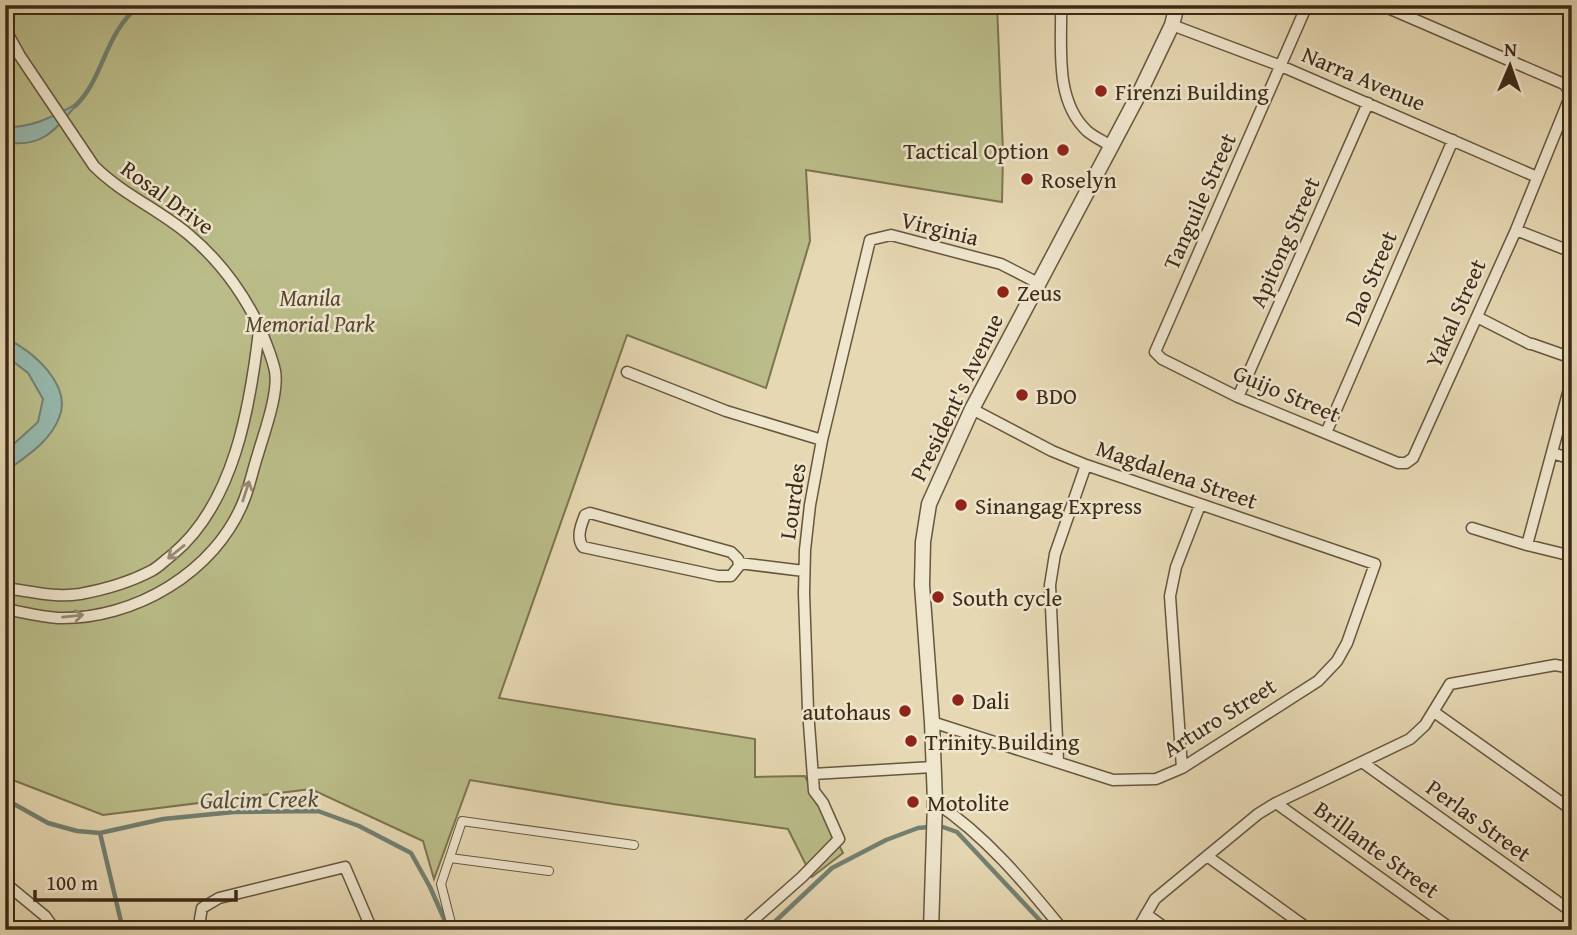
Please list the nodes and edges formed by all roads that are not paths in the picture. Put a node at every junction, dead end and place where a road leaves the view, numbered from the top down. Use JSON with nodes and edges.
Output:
{"nodes":[{"id":1,"x":1061,"y":5,"type":"edge"},
{"id":2,"x":1177,"y":5,"type":"edge"},
{"id":3,"x":1307,"y":5,"type":"edge"},
{"id":4,"x":1381,"y":5,"type":"edge"},
{"id":5,"x":1172,"y":25,"type":"junction"},
{"id":6,"x":5,"y":29,"type":"edge"},
{"id":7,"x":1281,"y":66,"type":"junction"},
{"id":8,"x":1368,"y":103,"type":"junction"},
{"id":9,"x":1453,"y":140,"type":"junction"},
{"id":10,"x":1111,"y":146,"type":"junction"},
{"id":11,"x":1537,"y":177,"type":"junction"},
{"id":12,"x":1516,"y":230,"type":"junction"},
{"id":13,"x":870,"y":240,"type":"joint"},
{"id":14,"x":1572,"y":252,"type":"edge"},
{"id":15,"x":1038,"y":283,"type":"junction"},
{"id":16,"x":1477,"y":317,"type":"junction"},
{"id":17,"x":260,"y":328,"type":"junction"},
{"id":18,"x":1155,"y":352,"type":"joint"},
{"id":19,"x":1572,"y":358,"type":"edge"},
{"id":20,"x":627,"y":372,"type":"dead end"},
{"id":21,"x":1572,"y":378,"type":"edge"},
{"id":22,"x":1238,"y":397,"type":"junction"},
{"id":23,"x":972,"y":409,"type":"junction"},
{"id":24,"x":1326,"y":433,"type":"junction"},
{"id":25,"x":822,"y":440,"type":"junction"},
{"id":26,"x":1552,"y":453,"type":"junction"},
{"id":27,"x":1572,"y":459,"type":"edge"},
{"id":28,"x":1406,"y":463,"type":"joint"},
{"id":29,"x":1086,"y":465,"type":"junction"},
{"id":30,"x":1200,"y":505,"type":"junction"},
{"id":31,"x":1472,"y":528,"type":"dead end"},
{"id":32,"x":1527,"y":545,"type":"junction"},
{"id":33,"x":1572,"y":556,"type":"edge"},
{"id":34,"x":739,"y":563,"type":"junction"},
{"id":35,"x":1375,"y":564,"type":"joint"},
{"id":36,"x":804,"y":571,"type":"junction"},
{"id":37,"x":6,"y":588,"type":"edge"},
{"id":38,"x":5,"y":609,"type":"edge"},
{"id":39,"x":1572,"y":672,"type":"edge"},
{"id":40,"x":1434,"y":712,"type":"junction"},
{"id":41,"x":932,"y":722,"type":"junction"},
{"id":42,"x":1058,"y":761,"type":"junction"},
{"id":43,"x":1362,"y":762,"type":"junction"},
{"id":44,"x":933,"y":767,"type":"junction"},
{"id":45,"x":1182,"y":768,"type":"junction"},
{"id":46,"x":813,"y":774,"type":"junction"},
{"id":47,"x":934,"y":802,"type":"junction"},
{"id":48,"x":1276,"y":803,"type":"junction"},
{"id":49,"x":1572,"y":810,"type":"edge"},
{"id":50,"x":634,"y":845,"type":"dead end"},
{"id":51,"x":1207,"y":856,"type":"junction"},
{"id":52,"x":450,"y":858,"type":"junction"},
{"id":53,"x":549,"y":872,"type":"dead end"},
{"id":54,"x":5,"y":883,"type":"edge"},
{"id":55,"x":1572,"y":912,"type":"edge"},
{"id":56,"x":1146,"y":914,"type":"junction"},
{"id":57,"x":55,"y":930,"type":"edge"},
{"id":58,"x":203,"y":930,"type":"edge"},
{"id":59,"x":372,"y":930,"type":"edge"},
{"id":60,"x":454,"y":930,"type":"edge"},
{"id":61,"x":742,"y":930,"type":"edge"},
{"id":62,"x":930,"y":930,"type":"edge"},
{"id":63,"x":1063,"y":930,"type":"edge"},
{"id":64,"x":1137,"y":930,"type":"edge"},
{"id":65,"x":1168,"y":930,"type":"edge"},
{"id":66,"x":1310,"y":930,"type":"edge"},
{"id":67,"x":1453,"y":930,"type":"edge"}],
"edges":[{"from":1,"to":10,"type":"street"},
{"from":2,"to":5,"type":"street","name":"President's Avenue"},
{"from":3,"to":7,"type":"street","name":"Tanguile Street"},
{"from":4,"to":11,"type":"street","name":"Yakal Street"},
{"from":5,"to":7,"type":"street","name":"Narra Avenue"},
{"from":5,"to":10,"type":"street","name":"President's Avenue"},
{"from":6,"to":17,"type":"street","name":"Rosal Drive"},
{"from":7,"to":8,"type":"street","name":"Narra Avenue"},
{"from":7,"to":18,"type":"street","name":"Tanguile Street"},
{"from":8,"to":9,"type":"street","name":"Narra Avenue"},
{"from":8,"to":22,"type":"street","name":"Apitong Street"},
{"from":9,"to":11,"type":"street","name":"Narra Avenue"},
{"from":9,"to":24,"type":"street","name":"Dao Street"},
{"from":10,"to":15,"type":"street","name":"President's Avenue"},
{"from":11,"to":12,"type":"street","name":"Yakal Street"},
{"from":12,"to":14,"type":"street"},
{"from":12,"to":16,"type":"street","name":"Yakal Street"},
{"from":13,"to":15,"type":"street","name":"Virginia"},
{"from":13,"to":25,"type":"street","name":"Lourdes"},
{"from":15,"to":23,"type":"street","name":"President's Avenue"},
{"from":16,"to":19,"type":"street"},
{"from":16,"to":28,"type":"street","name":"Yakal Street"},
{"from":17,"to":37,"type":"street","one_way":true},
{"from":38,"to":17,"type":"street","name":"Rosal Drive","one_way":true},
{"from":18,"to":22,"type":"street","name":"Guijo Street"},
{"from":20,"to":25,"type":"street"},
{"from":21,"to":26,"type":"street"},
{"from":22,"to":24,"type":"street","name":"Guijo Street"},
{"from":23,"to":29,"type":"street","name":"Magdalena Street"},
{"from":23,"to":41,"type":"street","name":"President's Avenue"},
{"from":24,"to":28,"type":"street","name":"Guijo Street"},
{"from":25,"to":36,"type":"street","name":"Lourdes"},
{"from":26,"to":27,"type":"street"},
{"from":26,"to":32,"type":"street"},
{"from":29,"to":30,"type":"street","name":"Magdalena Street"},
{"from":29,"to":42,"type":"street"},
{"from":30,"to":35,"type":"street","name":"Magdalena Street"},
{"from":30,"to":45,"type":"street"},
{"from":31,"to":32,"type":"street"},
{"from":32,"to":33,"type":"street"},
{"from":34,"to":34,"type":"street"},
{"from":34,"to":36,"type":"street"},
{"from":35,"to":45,"type":"street","name":"Arturo Street"},
{"from":36,"to":46,"type":"street","name":"Lourdes"},
{"from":39,"to":40,"type":"street"},
{"from":40,"to":43,"type":"street"},
{"from":40,"to":49,"type":"street"},
{"from":41,"to":42,"type":"street","name":"Arturo Street"},
{"from":41,"to":44,"type":"street","name":"President's Avenue"},
{"from":42,"to":45,"type":"street","name":"Arturo Street"},
{"from":43,"to":48,"type":"street"},
{"from":43,"to":55,"type":"street","name":"Perlas Street"},
{"from":44,"to":46,"type":"street"},
{"from":44,"to":47,"type":"street","name":"President's Avenue"},
{"from":46,"to":61,"type":"street","name":"Lourdes"},
{"from":47,"to":62,"type":"street","name":"President's Avenue"},
{"from":47,"to":63,"type":"street"},
{"from":48,"to":51,"type":"street"},
{"from":48,"to":67,"type":"street","name":"Brillante Street"},
{"from":50,"to":52,"type":"street"},
{"from":51,"to":56,"type":"street"},
{"from":51,"to":66,"type":"street"},
{"from":52,"to":53,"type":"street"},
{"from":52,"to":60,"type":"street"},
{"from":54,"to":57,"type":"street"},
{"from":56,"to":64,"type":"street"},
{"from":56,"to":65,"type":"street"},
{"from":58,"to":59,"type":"street"}]}
